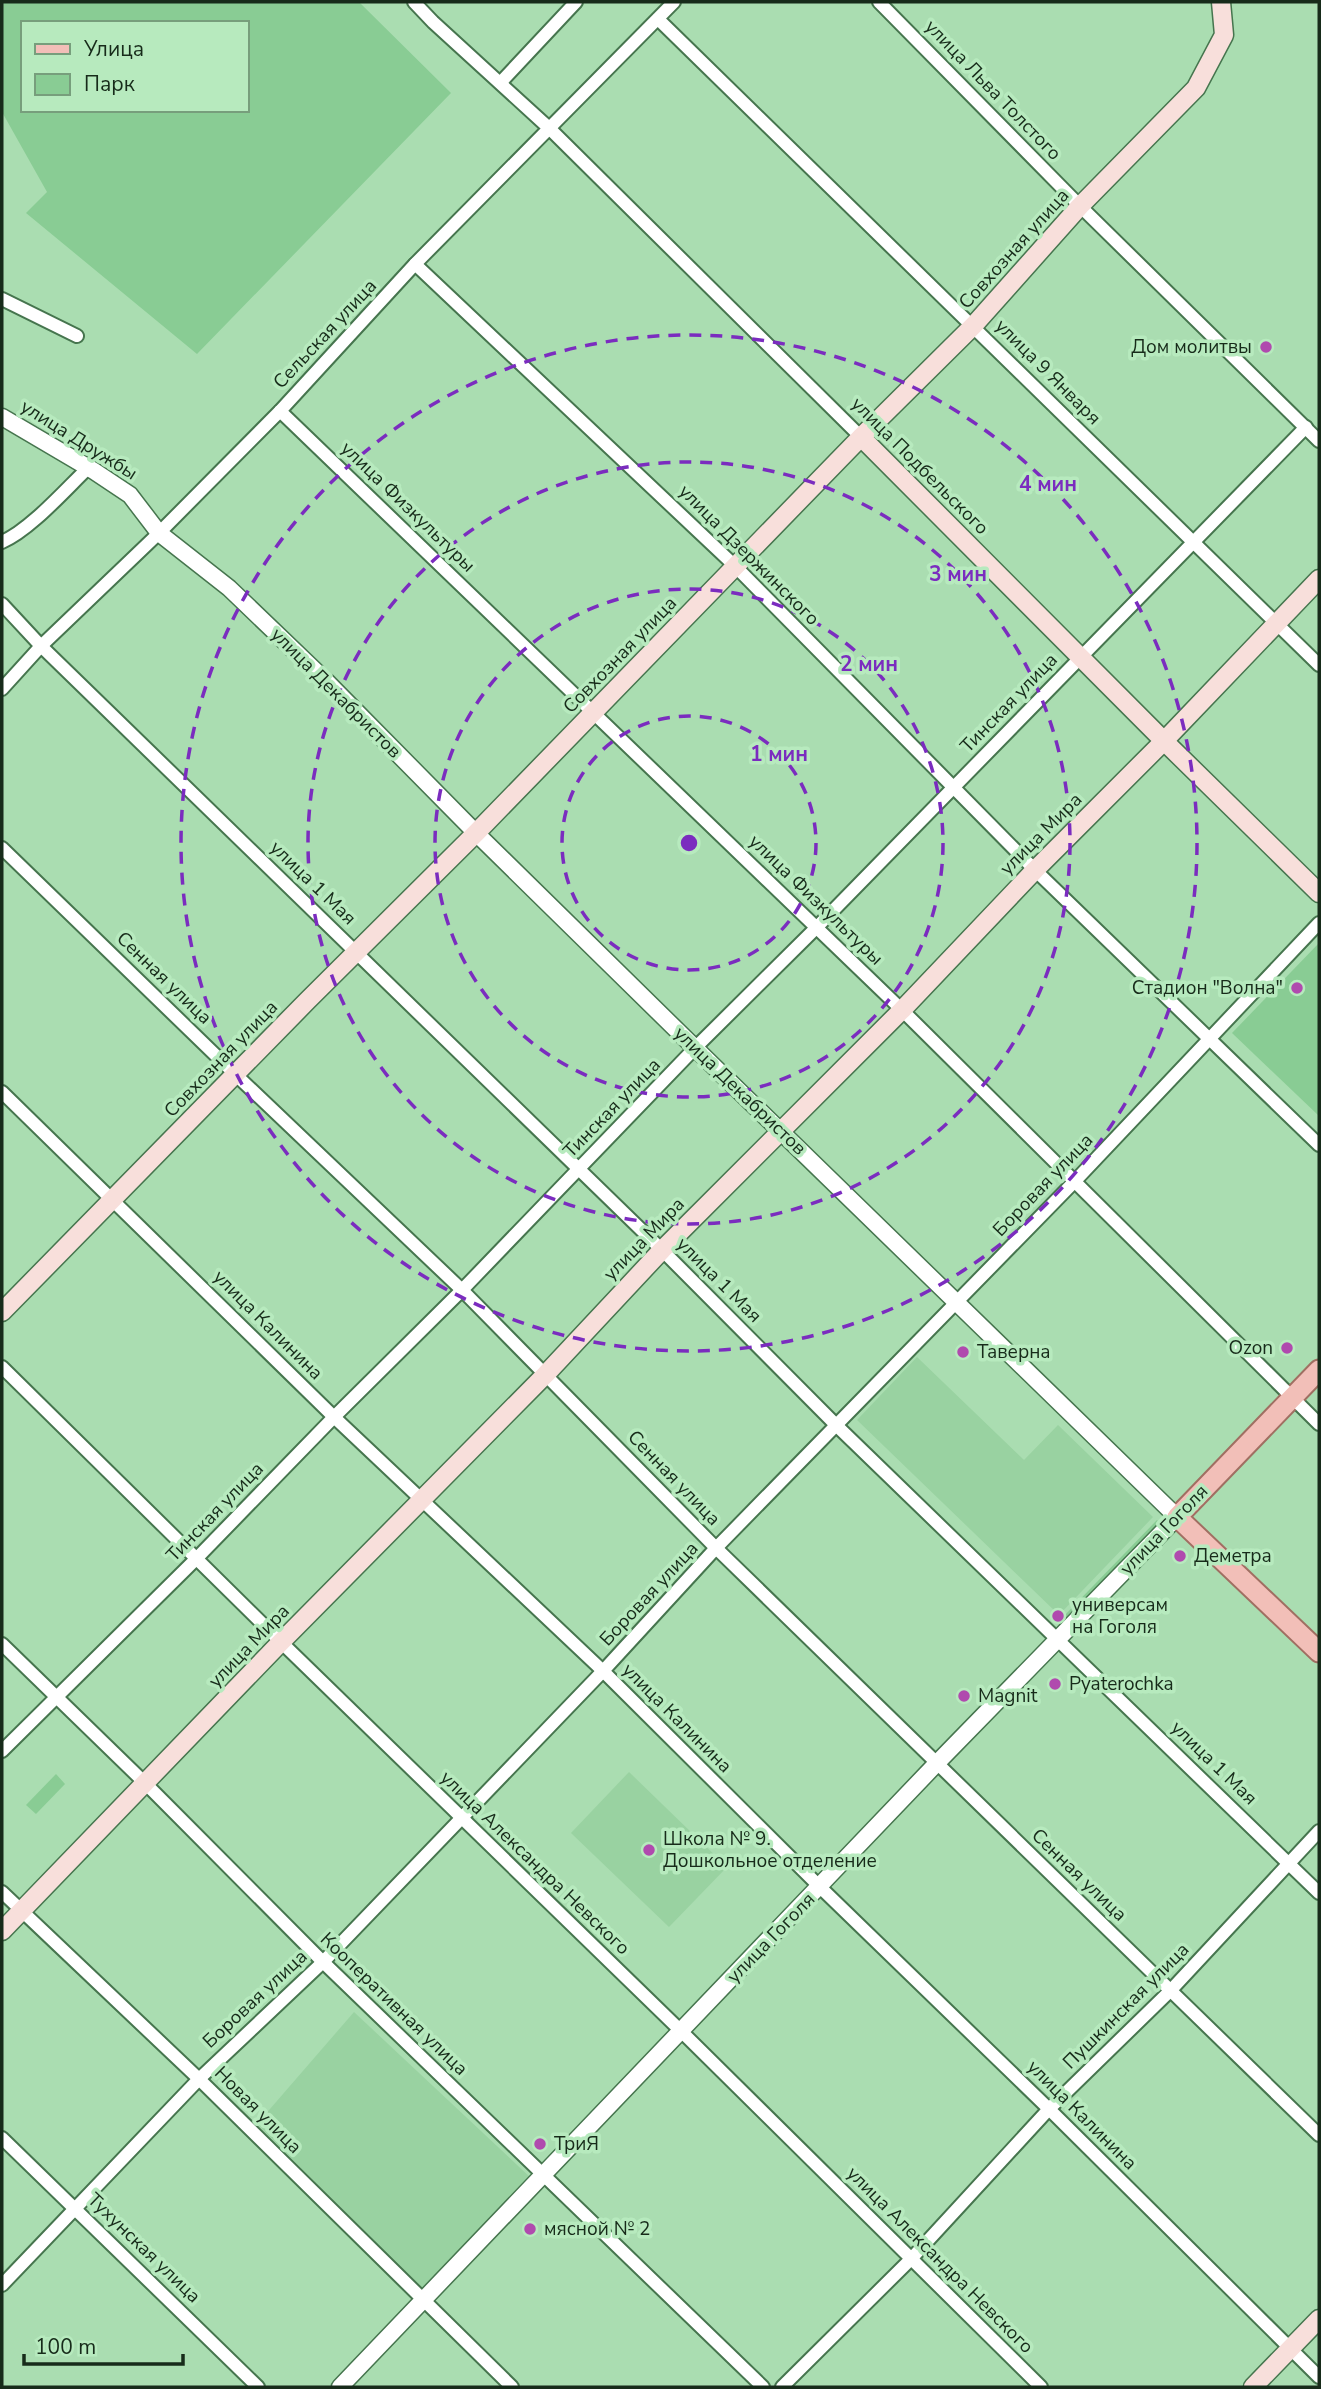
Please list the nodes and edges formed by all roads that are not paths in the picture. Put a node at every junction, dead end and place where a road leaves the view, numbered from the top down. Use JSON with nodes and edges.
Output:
{"nodes":[{"id":1,"x":414,"y":2,"type":"edge"},
{"id":2,"x":576,"y":2,"type":"edge"},
{"id":3,"x":674,"y":2,"type":"edge"},
{"id":4,"x":879,"y":2,"type":"edge"},
{"id":5,"x":1221,"y":2,"type":"edge"},
{"id":6,"x":658,"y":19,"type":"junction"},
{"id":7,"x":501,"y":82,"type":"junction"},
{"id":8,"x":550,"y":128,"type":"junction"},
{"id":9,"x":1080,"y":206,"type":"junction"},
{"id":10,"x":415,"y":264,"type":"junction"},
{"id":11,"x":2,"y":299,"type":"edge"},
{"id":12,"x":974,"y":325,"type":"junction"},
{"id":13,"x":77,"y":336,"type":"dead end"},
{"id":14,"x":281,"y":411,"type":"junction"},
{"id":15,"x":2,"y":417,"type":"edge"},
{"id":16,"x":1306,"y":427,"type":"junction"},
{"id":17,"x":861,"y":437,"type":"junction"},
{"id":18,"x":1319,"y":441,"type":"edge"},
{"id":19,"x":88,"y":468,"type":"junction"},
{"id":20,"x":159,"y":533,"type":"junction"},
{"id":21,"x":2,"y":542,"type":"edge"},
{"id":22,"x":1192,"y":542,"type":"junction"},
{"id":23,"x":735,"y":566,"type":"junction"},
{"id":24,"x":1319,"y":579,"type":"edge"},
{"id":25,"x":2,"y":604,"type":"edge"},
{"id":26,"x":1276,"y":622,"type":"junction"},
{"id":27,"x":41,"y":646,"type":"junction"},
{"id":28,"x":1082,"y":657,"type":"junction"},
{"id":29,"x":1319,"y":665,"type":"edge"},
{"id":30,"x":2,"y":689,"type":"edge"},
{"id":31,"x":593,"y":712,"type":"junction"},
{"id":32,"x":1164,"y":741,"type":"junction"},
{"id":33,"x":953,"y":788,"type":"junction"},
{"id":34,"x":476,"y":833,"type":"junction"},
{"id":35,"x":2,"y":848,"type":"edge"},
{"id":36,"x":1035,"y":870,"type":"junction"},
{"id":37,"x":1319,"y":893,"type":"edge"},
{"id":38,"x":1319,"y":923,"type":"edge"},
{"id":39,"x":817,"y":927,"type":"junction"},
{"id":40,"x":356,"y":951,"type":"junction"},
{"id":41,"x":902,"y":1010,"type":"junction"},
{"id":42,"x":1210,"y":1039,"type":"junction"},
{"id":43,"x":695,"y":1048,"type":"junction"},
{"id":44,"x":235,"y":1074,"type":"junction"},
{"id":45,"x":2,"y":1092,"type":"edge"},
{"id":46,"x":780,"y":1130,"type":"junction"},
{"id":47,"x":1319,"y":1144,"type":"edge"},
{"id":48,"x":579,"y":1170,"type":"junction"},
{"id":49,"x":1075,"y":1181,"type":"junction"},
{"id":50,"x":113,"y":1200,"type":"junction"},
{"id":51,"x":662,"y":1250,"type":"junction"},
{"id":52,"x":462,"y":1290,"type":"junction"},
{"id":53,"x":955,"y":1302,"type":"junction"},
{"id":54,"x":2,"y":1312,"type":"edge"},
{"id":55,"x":2,"y":1367,"type":"edge"},
{"id":56,"x":1319,"y":1370,"type":"edge"},
{"id":57,"x":545,"y":1374,"type":"junction"},
{"id":58,"x":1292,"y":1398,"type":"junction"},
{"id":59,"x":334,"y":1417,"type":"junction"},
{"id":60,"x":1319,"y":1424,"type":"edge"},
{"id":61,"x":837,"y":1426,"type":"junction"},
{"id":62,"x":423,"y":1500,"type":"junction"},
{"id":63,"x":1177,"y":1517,"type":"junction"},
{"id":64,"x":716,"y":1548,"type":"junction"},
{"id":65,"x":196,"y":1559,"type":"junction"},
{"id":66,"x":1060,"y":1640,"type":"junction"},
{"id":67,"x":281,"y":1642,"type":"junction"},
{"id":68,"x":2,"y":1644,"type":"edge"},
{"id":69,"x":1319,"y":1652,"type":"edge"},
{"id":70,"x":603,"y":1671,"type":"junction"},
{"id":71,"x":57,"y":1697,"type":"junction"},
{"id":72,"x":2,"y":1751,"type":"edge"},
{"id":73,"x":936,"y":1764,"type":"junction"},
{"id":74,"x":146,"y":1784,"type":"junction"},
{"id":75,"x":461,"y":1818,"type":"junction"},
{"id":76,"x":1319,"y":1831,"type":"edge"},
{"id":77,"x":1290,"y":1864,"type":"junction"},
{"id":78,"x":820,"y":1887,"type":"junction"},
{"id":79,"x":2,"y":1892,"type":"edge"},
{"id":80,"x":1319,"y":1893,"type":"edge"},
{"id":81,"x":22,"y":1911,"type":"junction"},
{"id":82,"x":2,"y":1931,"type":"edge"},
{"id":83,"x":323,"y":1962,"type":"junction"},
{"id":84,"x":1171,"y":1990,"type":"junction"},
{"id":85,"x":681,"y":2031,"type":"junction"},
{"id":86,"x":199,"y":2079,"type":"junction"},
{"id":87,"x":1049,"y":2109,"type":"junction"},
{"id":88,"x":1319,"y":2135,"type":"edge"},
{"id":89,"x":2,"y":2138,"type":"edge"},
{"id":90,"x":543,"y":2176,"type":"junction"},
{"id":91,"x":76,"y":2208,"type":"junction"},
{"id":92,"x":912,"y":2259,"type":"junction"},
{"id":93,"x":2,"y":2285,"type":"edge"},
{"id":94,"x":423,"y":2301,"type":"junction"},
{"id":95,"x":1319,"y":2319,"type":"edge"},
{"id":96,"x":1290,"y":2348,"type":"junction"},
{"id":97,"x":1319,"y":2377,"type":"edge"},
{"id":98,"x":258,"y":2387,"type":"edge"},
{"id":99,"x":340,"y":2387,"type":"edge"},
{"id":100,"x":512,"y":2387,"type":"edge"},
{"id":101,"x":763,"y":2387,"type":"edge"},
{"id":102,"x":782,"y":2387,"type":"edge"},
{"id":103,"x":1041,"y":2387,"type":"edge"},
{"id":104,"x":1253,"y":2387,"type":"edge"}],
"edges":[{"from":1,"to":7,"type":"street","name":"улица Подбельского"},
{"from":2,"to":7,"type":"street"},
{"from":3,"to":6,"type":"street","name":"Сельская улица"},
{"from":4,"to":9,"type":"street","name":"улица Льва Толстого"},
{"from":5,"to":9,"type":"main road","name":"Совхозная улица"},
{"from":6,"to":8,"type":"street","name":"Сельская улица"},
{"from":6,"to":12,"type":"street","name":"улица 9 Января"},
{"from":7,"to":8,"type":"street","name":"улица Подбельского"},
{"from":8,"to":10,"type":"street","name":"Сельская улица"},
{"from":8,"to":17,"type":"street","name":"улица Подбельского"},
{"from":9,"to":12,"type":"main road","name":"Совхозная улица"},
{"from":9,"to":16,"type":"street","name":"улица Льва Толстого"},
{"from":10,"to":14,"type":"street","name":"Сельская улица"},
{"from":10,"to":23,"type":"street","name":"улица Дзержинского"},
{"from":11,"to":13,"type":"street"},
{"from":12,"to":17,"type":"main road","name":"Совхозная улица"},
{"from":12,"to":22,"type":"street","name":"улица 9 Января"},
{"from":14,"to":20,"type":"street","name":"Сельская улица"},
{"from":14,"to":31,"type":"street","name":"улица Физкультуры"},
{"from":15,"to":19,"type":"street","name":"улица Дружбы"},
{"from":16,"to":18,"type":"street","name":"улица Льва Толстого"},
{"from":16,"to":22,"type":"street","name":"Тинская улица"},
{"from":17,"to":23,"type":"main road","name":"Совхозная улица"},
{"from":17,"to":28,"type":"main road","name":"улица Подбельского"},
{"from":19,"to":20,"type":"street","name":"улица Дружбы"},
{"from":19,"to":21,"type":"street"},
{"from":20,"to":27,"type":"street","name":"Сельская улица"},
{"from":20,"to":34,"type":"street","name":"улица Декабристов"},
{"from":22,"to":26,"type":"street","name":"улица 9 Января"},
{"from":22,"to":28,"type":"street","name":"Тинская улица"},
{"from":23,"to":31,"type":"main road","name":"Совхозная улица"},
{"from":23,"to":33,"type":"street","name":"улица Дзержинского"},
{"from":24,"to":26,"type":"main road","name":"улица Мира"},
{"from":25,"to":27,"type":"street","name":"улица 1 Мая"},
{"from":26,"to":29,"type":"street","name":"улица 9 Января"},
{"from":26,"to":32,"type":"main road","name":"улица Мира"},
{"from":27,"to":30,"type":"street","name":"Сельская улица"},
{"from":27,"to":40,"type":"street","name":"улица 1 Мая"},
{"from":28,"to":32,"type":"main road","name":"улица Подбельского"},
{"from":28,"to":33,"type":"street","name":"Тинская улица"},
{"from":31,"to":34,"type":"main road","name":"Совхозная улица"},
{"from":31,"to":39,"type":"street","name":"улица Физкультуры"},
{"from":32,"to":36,"type":"main road","name":"улица Мира"},
{"from":32,"to":37,"type":"main road","name":"улица Подбельского"},
{"from":33,"to":36,"type":"street","name":"улица Дзержинского"},
{"from":33,"to":39,"type":"street","name":"Тинская улица"},
{"from":34,"to":40,"type":"main road","name":"Совхозная улица"},
{"from":34,"to":43,"type":"street","name":"улица Декабристов"},
{"from":35,"to":44,"type":"street","name":"Сенная улица"},
{"from":36,"to":41,"type":"main road","name":"улица Мира"},
{"from":36,"to":42,"type":"street","name":"улица Дзержинского"},
{"from":38,"to":42,"type":"street","name":"Боровая улица"},
{"from":39,"to":41,"type":"street","name":"улица Физкультуры"},
{"from":39,"to":43,"type":"street","name":"Тинская улица"},
{"from":40,"to":44,"type":"main road","name":"Совхозная улица"},
{"from":40,"to":48,"type":"street","name":"улица 1 Мая"},
{"from":41,"to":46,"type":"main road","name":"улица Мира"},
{"from":41,"to":49,"type":"street","name":"улица Физкультуры"},
{"from":42,"to":47,"type":"street","name":"улица Дзержинского"},
{"from":42,"to":49,"type":"street","name":"Боровая улица"},
{"from":43,"to":46,"type":"street","name":"улица Декабристов"},
{"from":43,"to":48,"type":"street","name":"Тинская улица"},
{"from":44,"to":50,"type":"main road","name":"Совхозная улица"},
{"from":44,"to":52,"type":"street","name":"Сенная улица"},
{"from":45,"to":50,"type":"street","name":"улица Калинина"},
{"from":46,"to":51,"type":"main road","name":"улица Мира"},
{"from":46,"to":53,"type":"street","name":"улица Декабристов"},
{"from":48,"to":51,"type":"street","name":"улица 1 Мая"},
{"from":48,"to":52,"type":"street","name":"Тинская улица"},
{"from":49,"to":53,"type":"street","name":"Боровая улица"},
{"from":49,"to":58,"type":"street","name":"улица Физкультуры"},
{"from":50,"to":54,"type":"main road","name":"Совхозная улица"},
{"from":50,"to":59,"type":"street","name":"улица Калинина"},
{"from":51,"to":57,"type":"main road","name":"улица Мира"},
{"from":51,"to":61,"type":"street","name":"улица 1 Мая"},
{"from":52,"to":57,"type":"street","name":"Сенная улица"},
{"from":52,"to":59,"type":"street","name":"Тинская улица"},
{"from":53,"to":61,"type":"street","name":"Боровая улица"},
{"from":53,"to":63,"type":"street","name":"улица Декабристов"},
{"from":55,"to":65,"type":"street","name":"улица Александра Невского"},
{"from":56,"to":58,"type":"main road","name":"улица Гоголя"},
{"from":57,"to":62,"type":"main road","name":"улица Мира"},
{"from":57,"to":64,"type":"street","name":"Сенная улица"},
{"from":58,"to":60,"type":"street","name":"улица Физкультуры"},
{"from":58,"to":63,"type":"main road","name":"улица Гоголя"},
{"from":59,"to":62,"type":"street","name":"улица Калинина"},
{"from":59,"to":65,"type":"street","name":"Тинская улица"},
{"from":61,"to":64,"type":"street","name":"Боровая улица"},
{"from":61,"to":66,"type":"street","name":"улица 1 Мая"},
{"from":62,"to":67,"type":"main road","name":"улица Мира"},
{"from":62,"to":70,"type":"street","name":"улица Калинина"},
{"from":63,"to":66,"type":"street","name":"улица Гоголя"},
{"from":63,"to":69,"type":"main road","name":"улица Декабристов"},
{"from":64,"to":70,"type":"street","name":"Боровая улица"},
{"from":64,"to":73,"type":"street","name":"Сенная улица"},
{"from":65,"to":67,"type":"street","name":"улица Александра Невского"},
{"from":65,"to":71,"type":"street","name":"Тинская улица"},
{"from":66,"to":73,"type":"street","name":"улица Гоголя"},
{"from":66,"to":77,"type":"street","name":"улица 1 Мая"},
{"from":67,"to":74,"type":"main road","name":"улица Мира"},
{"from":67,"to":75,"type":"street","name":"улица Александра Невского"},
{"from":68,"to":71,"type":"street","name":"Кооперативная улица"},
{"from":70,"to":75,"type":"street","name":"Боровая улица"},
{"from":70,"to":78,"type":"street","name":"улица Калинина"},
{"from":71,"to":72,"type":"street","name":"Тинская улица"},
{"from":71,"to":74,"type":"street","name":"Кооперативная улица"},
{"from":73,"to":78,"type":"street","name":"улица Гоголя"},
{"from":73,"to":84,"type":"street","name":"Сенная улица"},
{"from":74,"to":81,"type":"main road","name":"улица Мира"},
{"from":74,"to":83,"type":"street","name":"Кооперативная улица"},
{"from":75,"to":83,"type":"street","name":"Боровая улица"},
{"from":75,"to":85,"type":"street","name":"улица Александра Невского"},
{"from":76,"to":77,"type":"street","name":"Пушкинская улица"},
{"from":77,"to":80,"type":"street","name":"улица 1 Мая"},
{"from":77,"to":84,"type":"street","name":"Пушкинская улица"},
{"from":78,"to":85,"type":"street","name":"улица Гоголя"},
{"from":78,"to":87,"type":"street","name":"улица Калинина"},
{"from":79,"to":81,"type":"street","name":"Новая улица"},
{"from":81,"to":82,"type":"main road","name":"улица Мира"},
{"from":81,"to":86,"type":"street","name":"Новая улица"},
{"from":83,"to":86,"type":"street","name":"Боровая улица"},
{"from":83,"to":90,"type":"street","name":"Кооперативная улица"},
{"from":84,"to":87,"type":"street","name":"Пушкинская улица"},
{"from":84,"to":88,"type":"street","name":"Сенная улица"},
{"from":85,"to":90,"type":"street","name":"улица Гоголя"},
{"from":85,"to":92,"type":"street","name":"улица Александра Невского"},
{"from":86,"to":91,"type":"street","name":"Боровая улица"},
{"from":86,"to":94,"type":"street","name":"Новая улица"},
{"from":87,"to":92,"type":"street","name":"Пушкинская улица"},
{"from":87,"to":96,"type":"street","name":"улица Калинина"},
{"from":89,"to":91,"type":"street","name":"Тухунская улица"},
{"from":90,"to":94,"type":"street","name":"улица Гоголя"},
{"from":90,"to":101,"type":"street","name":"Кооперативная улица"},
{"from":91,"to":93,"type":"street","name":"Боровая улица"},
{"from":91,"to":98,"type":"street","name":"Тухунская улица"},
{"from":92,"to":102,"type":"street","name":"Пушкинская улица"},
{"from":92,"to":103,"type":"street","name":"улица Александра Невского"},
{"from":94,"to":99,"type":"street","name":"улица Гоголя"},
{"from":94,"to":100,"type":"street","name":"Новая улица"},
{"from":95,"to":96,"type":"main road"},
{"from":96,"to":97,"type":"street","name":"улица Калинина"},
{"from":96,"to":104,"type":"main road"}]}
